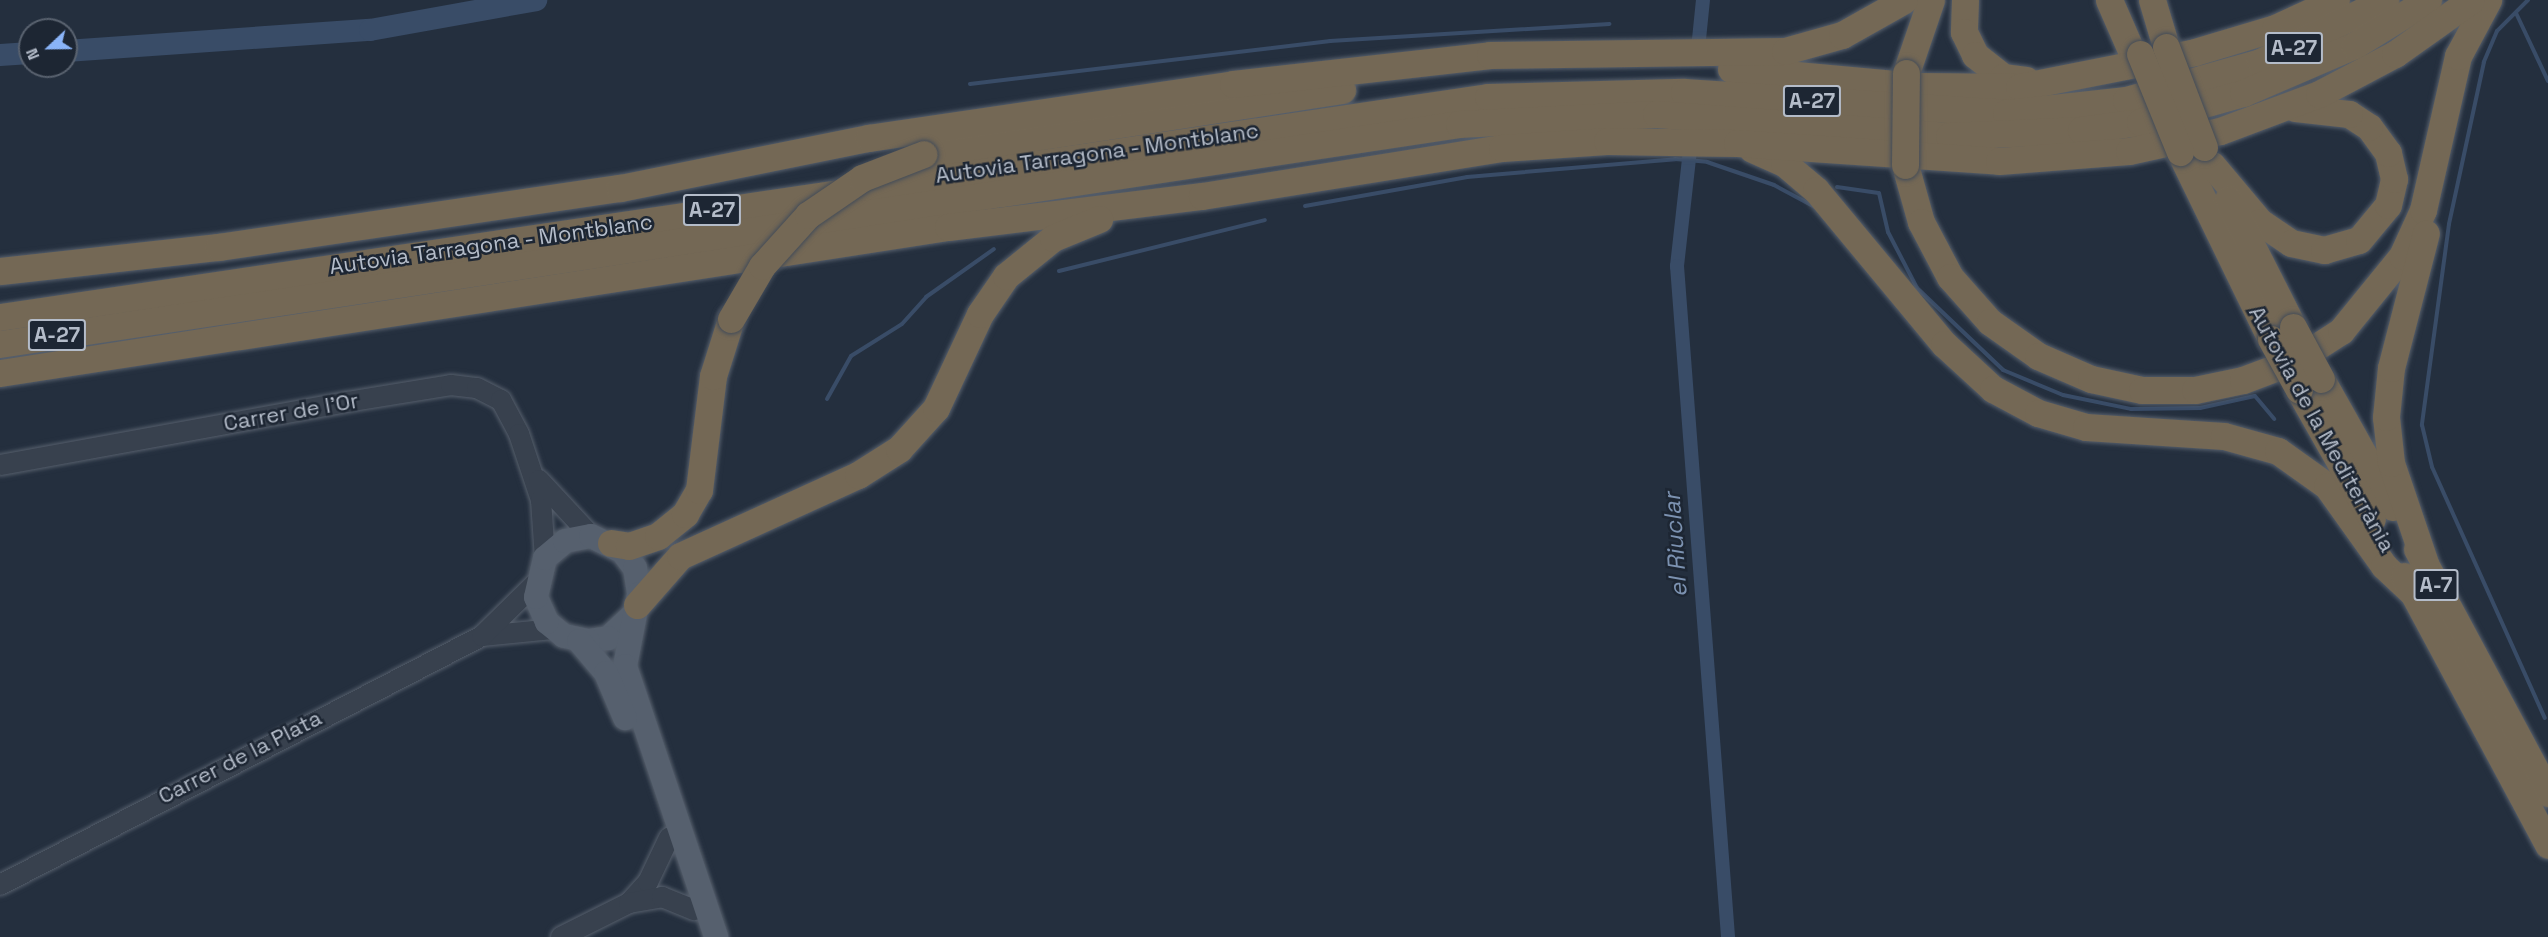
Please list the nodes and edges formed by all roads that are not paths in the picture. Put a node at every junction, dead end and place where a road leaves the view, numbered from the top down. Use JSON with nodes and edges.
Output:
{"nodes":[{"id":1,"x":1904,"y":0,"type":"edge"},
{"id":2,"x":1931,"y":0,"type":"edge"},
{"id":3,"x":1965,"y":0,"type":"edge"},
{"id":4,"x":2109,"y":0,"type":"edge"},
{"id":5,"x":2124,"y":0,"type":"edge"},
{"id":6,"x":2152,"y":0,"type":"edge"},
{"id":7,"x":2163,"y":0,"type":"edge"},
{"id":8,"x":2303,"y":0,"type":"edge"},
{"id":9,"x":2336,"y":0,"type":"edge"},
{"id":10,"x":2385,"y":0,"type":"edge"},
{"id":11,"x":2428,"y":0,"type":"edge"},
{"id":12,"x":2471,"y":0,"type":"edge"},
{"id":13,"x":2488,"y":0,"type":"edge"},
{"id":14,"x":2171,"y":45,"type":"junction"},
{"id":15,"x":2217,"y":45,"type":"junction"},
{"id":16,"x":2140,"y":61,"type":"junction"},
{"id":17,"x":1406,"y":67,"type":"junction"},
{"id":18,"x":1485,"y":68,"type":"junction"},
{"id":19,"x":2188,"y":80,"type":"junction"},
{"id":20,"x":2046,"y":81,"type":"junction"},
{"id":21,"x":2447,"y":102,"type":"junction"},
{"id":22,"x":2273,"y":113,"type":"junction"},
{"id":23,"x":1737,"y":143,"type":"junction"},
{"id":24,"x":2199,"y":154,"type":"junction"},
{"id":25,"x":758,"y":164,"type":"junction"},
{"id":26,"x":1162,"y":169,"type":"junction"},
{"id":27,"x":1202,"y":196,"type":"junction"},
{"id":28,"x":948,"y":226,"type":"junction"},
{"id":29,"x":555,"y":232,"type":"junction"},
{"id":30,"x":0,"y":271,"type":"edge"},
{"id":31,"x":431,"y":307,"type":"junction"},
{"id":32,"x":0,"y":317,"type":"edge"},
{"id":33,"x":115,"y":327,"type":"junction"},
{"id":34,"x":0,"y":344,"type":"edge"},
{"id":35,"x":0,"y":373,"type":"edge"},
{"id":36,"x":2310,"y":384,"type":"junction"},
{"id":37,"x":0,"y":465,"type":"edge"},
{"id":38,"x":534,"y":473,"type":"junction"},
{"id":39,"x":601,"y":540,"type":"junction"},
{"id":40,"x":545,"y":558,"type":"junction"},
{"id":41,"x":2425,"y":563,"type":"junction"},
{"id":42,"x":535,"y":584,"type":"junction"},
{"id":43,"x":2413,"y":593,"type":"junction"},
{"id":44,"x":635,"y":610,"type":"junction"},
{"id":45,"x":553,"y":629,"type":"junction"},
{"id":46,"x":482,"y":636,"type":"junction"},
{"id":47,"x":579,"y":641,"type":"junction"},
{"id":48,"x":2548,"y":793,"type":"edge"},
{"id":49,"x":669,"y":838,"type":"junction"},
{"id":50,"x":2548,"y":845,"type":"edge"},
{"id":51,"x":0,"y":885,"type":"edge"},
{"id":52,"x":629,"y":903,"type":"junction"},
{"id":53,"x":694,"y":910,"type":"junction"},
{"id":54,"x":561,"y":937,"type":"edge"},
{"id":55,"x":704,"y":937,"type":"edge"},
{"id":56,"x":716,"y":937,"type":"edge"}],
"edges":[{"from":1,"to":17,"type":"highway"},
{"from":2,"to":21,"type":"highway","bridge":true},
{"from":3,"to":20,"type":"highway"},
{"from":4,"to":16,"type":"highway"},
{"from":5,"to":16,"type":"highway","name":"Autovia de la Mediterrània","number":"A-7"},
{"from":6,"to":14,"type":"highway"},
{"from":7,"to":14,"type":"highway"},
{"from":8,"to":15,"type":"highway"},
{"from":9,"to":15,"type":"highway"},
{"from":10,"to":19,"type":"highway","number":"A-27"},
{"from":11,"to":26,"type":"highway","name":"Autovia Tarragona - Montblanc","number":"A-27"},
{"from":12,"to":22,"type":"highway"},
{"from":13,"to":21,"type":"highway"},
{"from":14,"to":19,"type":"highway","name":"Autovia de la Mediterrània"},
{"from":15,"to":20,"type":"highway"},
{"from":16,"to":24,"type":"highway","name":"Autovia de la Mediterrània","number":"A-7","bridge":true},
{"from":17,"to":18,"type":"highway"},
{"from":17,"to":25,"type":"highway"},
{"from":18,"to":20,"type":"highway"},
{"from":18,"to":39,"type":"highway","bridge":true},
{"from":19,"to":24,"type":"highway","name":"Autovia de la Mediterrània","number":"A-7","bridge":true},
{"from":19,"to":29,"type":"highway","name":"Autovia Tarragona - Montblanc","number":"A-27"},
{"from":21,"to":41,"type":"highway"},
{"from":22,"to":23,"type":"highway"},
{"from":22,"to":24,"type":"highway"},
{"from":23,"to":27,"type":"highway"},
{"from":23,"to":43,"type":"highway"},
{"from":24,"to":36,"type":"highway","name":"Autovia de la Mediterrània","number":"A-7","bridge":true},
{"from":25,"to":29,"type":"highway"},
{"from":25,"to":30,"type":"highway"},
{"from":26,"to":28,"type":"highway"},
{"from":26,"to":33,"type":"highway","name":"Autovia Tarragona - Montblanc","number":"A-27"},
{"from":27,"to":28,"type":"highway"},
{"from":27,"to":44,"type":"highway"},
{"from":28,"to":31,"type":"highway"},
{"from":29,"to":32,"type":"highway","name":"Autovia Tarragona - Montblanc","number":"A-27"},
{"from":31,"to":33,"type":"highway"},
{"from":31,"to":35,"type":"highway"},
{"from":33,"to":34,"type":"highway","name":"Autovia Tarragona - Montblanc","number":"A-27"},
{"from":36,"to":41,"type":"highway","name":"Autovia de la Mediterrània","number":"A-7"},
{"from":36,"to":43,"type":"highway","name":"Autovia de la Mediterrània","number":"A-7"},
{"from":37,"to":38,"type":"street","name":"Carrer de l'Or"},
{"from":38,"to":39,"type":"street","name":"Carrer de l'Or"},
{"from":38,"to":40,"type":"street","name":"Carrer de l'Or"},
{"from":39,"to":40,"type":"main road"},
{"from":39,"to":44,"type":"main road"},
{"from":40,"to":42,"type":"main road"},
{"from":41,"to":48,"type":"highway","name":"Autovia de la Mediterrània","number":"A-7"},
{"from":42,"to":45,"type":"main road"},
{"from":42,"to":46,"type":"street","name":"Carrer de la Plata"},
{"from":43,"to":50,"type":"highway","name":"Autovia de la Mediterrània","number":"A-7"},
{"from":44,"to":47,"type":"main road"},
{"from":44,"to":56,"type":"main road"},
{"from":45,"to":46,"type":"street","name":"Carrer de la Plata"},
{"from":45,"to":47,"type":"main road"},
{"from":46,"to":51,"type":"street","name":"Carrer de la Plata"},
{"from":47,"to":49,"type":"main road"},
{"from":49,"to":52,"type":"street"},
{"from":49,"to":53,"type":"main road"},
{"from":52,"to":53,"type":"street"},
{"from":52,"to":54,"type":"street"},
{"from":53,"to":55,"type":"main road"}]}
